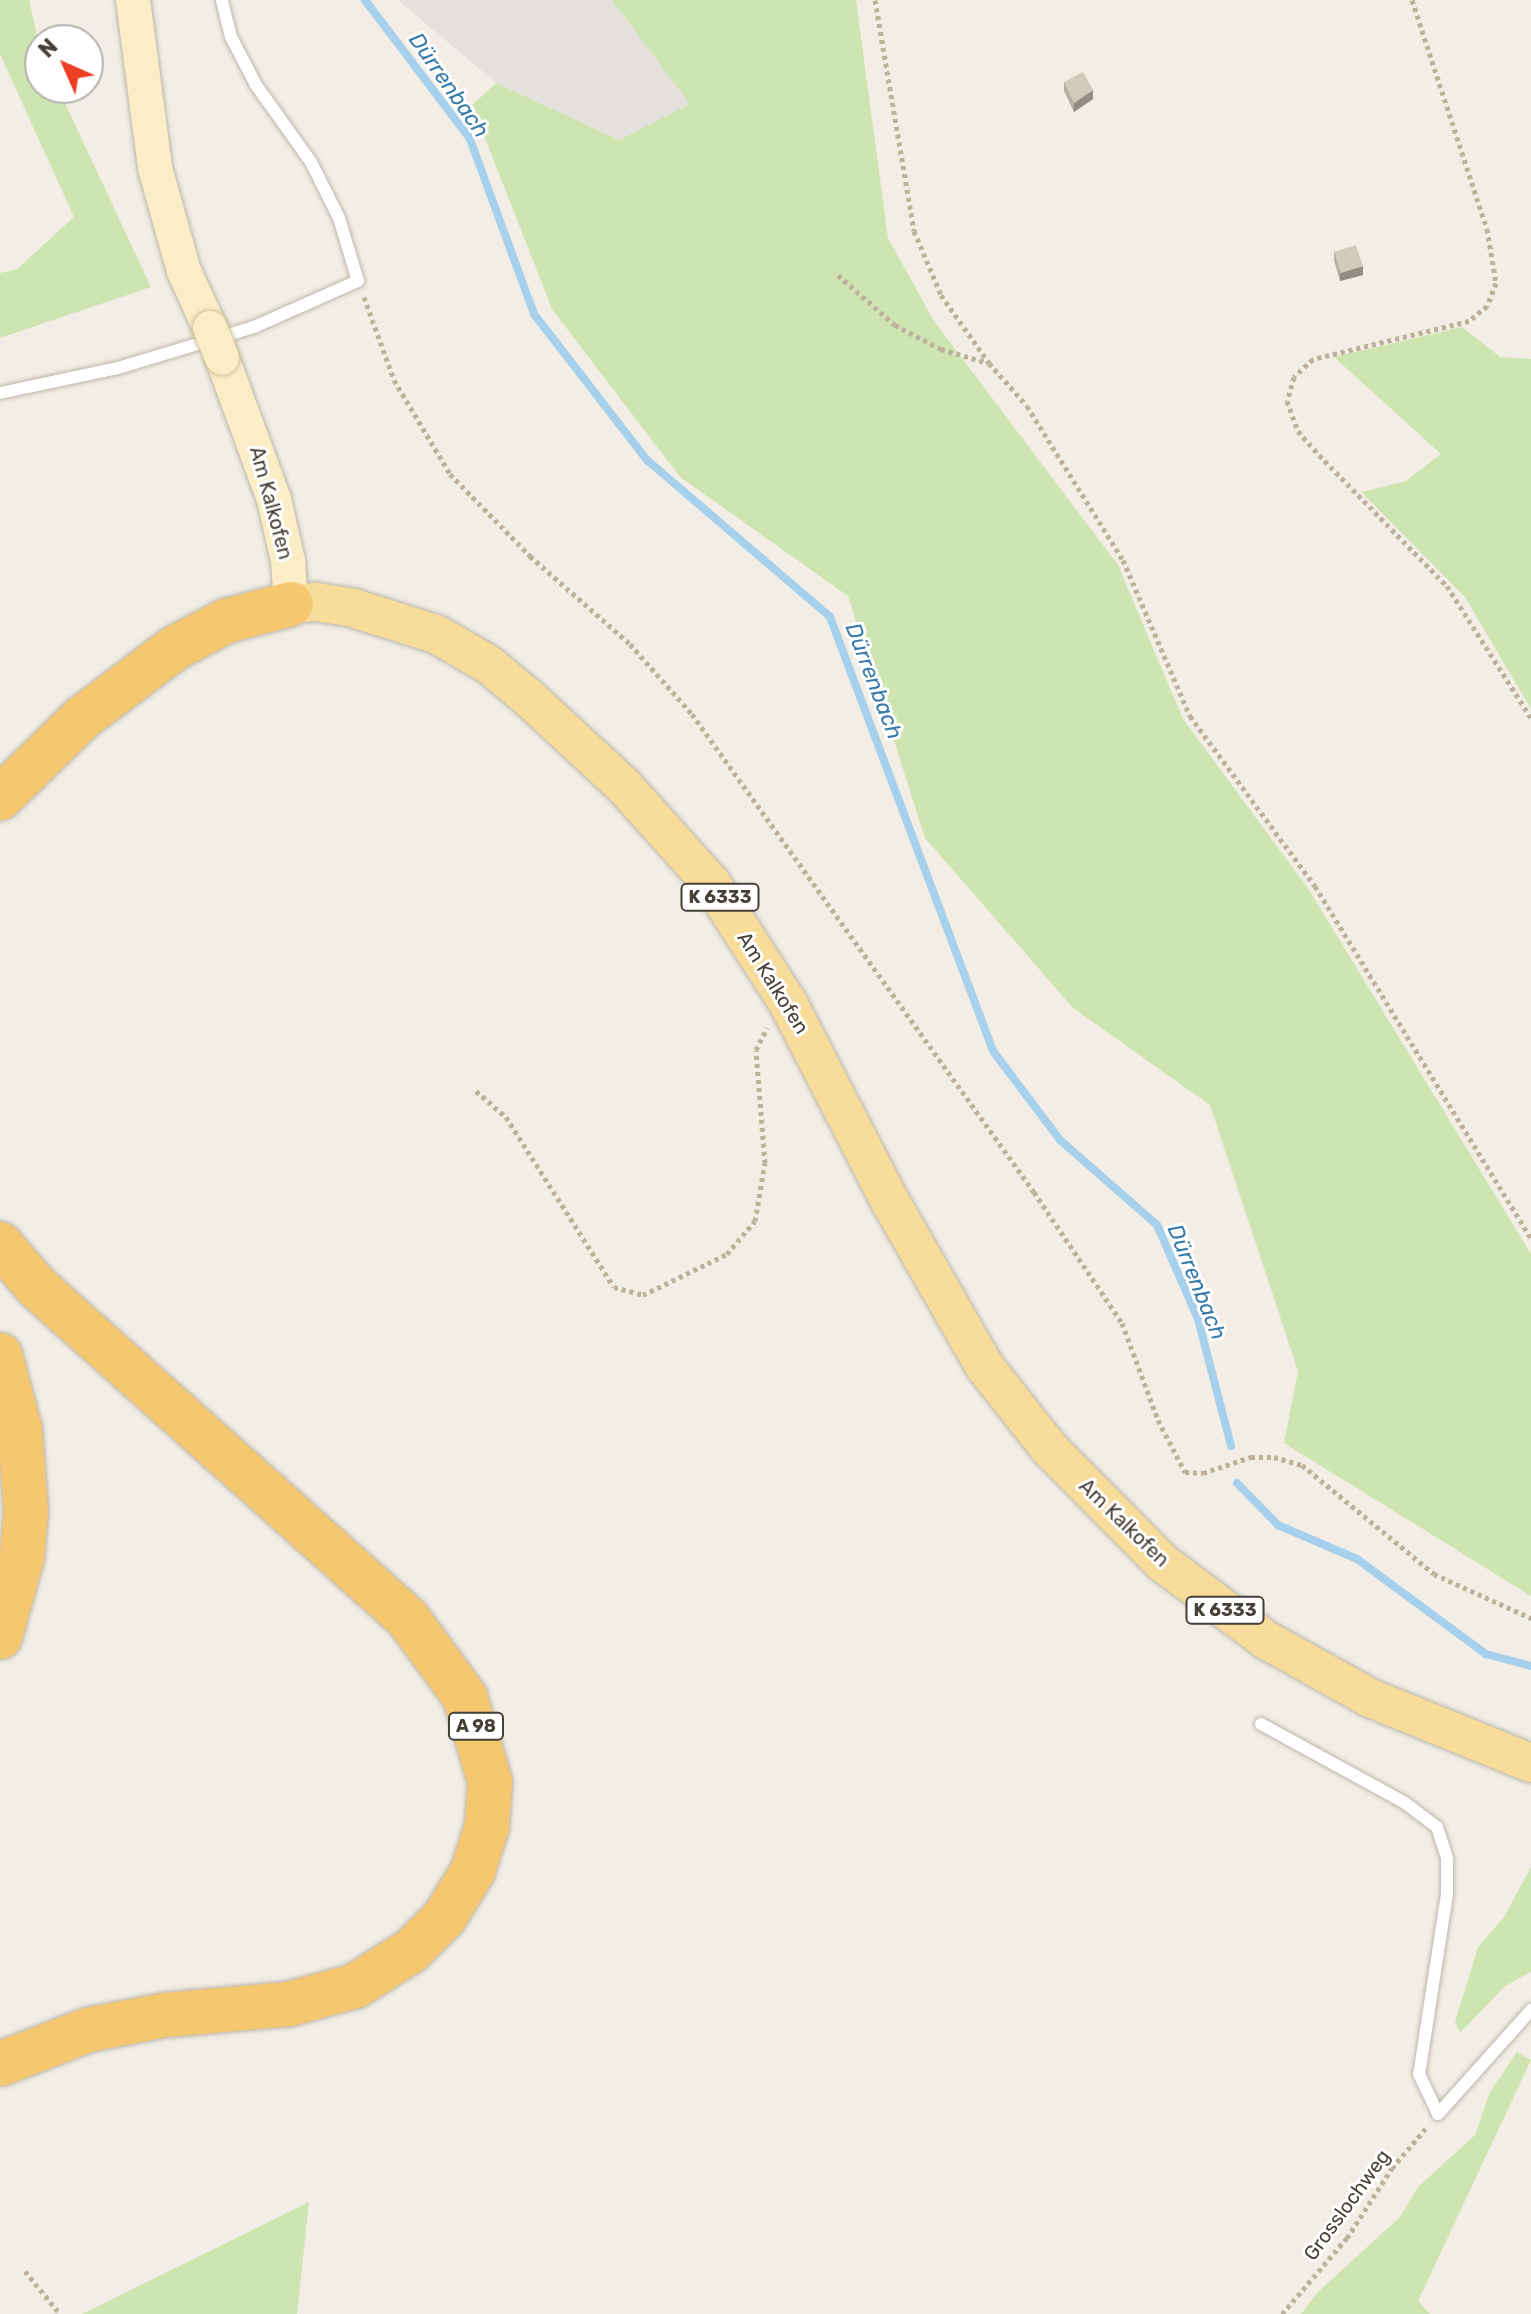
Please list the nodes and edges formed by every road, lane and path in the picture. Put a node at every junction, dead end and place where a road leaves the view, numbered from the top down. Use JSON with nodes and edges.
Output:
{"nodes":[{"id":1,"x":133,"y":0,"type":"edge"},
{"id":2,"x":222,"y":0,"type":"edge"},
{"id":3,"x":875,"y":0,"type":"edge"},
{"id":4,"x":1412,"y":0,"type":"edge"},
{"id":5,"x":838,"y":275,"type":"dead end"},
{"id":6,"x":358,"y":281,"type":"junction"},
{"id":7,"x":989,"y":363,"type":"junction"},
{"id":8,"x":0,"y":393,"type":"edge"},
{"id":9,"x":291,"y":604,"type":"junction"},
{"id":10,"x":1531,"y":718,"type":"edge"},
{"id":11,"x":2,"y":796,"type":"edge"},
{"id":12,"x":788,"y":1003,"type":"junction"},
{"id":13,"x":476,"y":1091,"type":"dead end"},
{"id":14,"x":1531,"y":1238,"type":"edge"},
{"id":15,"x":0,"y":1244,"type":"edge"},
{"id":16,"x":0,"y":1355,"type":"edge"},
{"id":17,"x":1531,"y":1618,"type":"edge"},
{"id":18,"x":0,"y":1637,"type":"edge"},
{"id":19,"x":1261,"y":1724,"type":"dead end"},
{"id":20,"x":1531,"y":1763,"type":"edge"},
{"id":21,"x":1531,"y":2010,"type":"edge"},
{"id":22,"x":0,"y":2064,"type":"edge"},
{"id":23,"x":1438,"y":2114,"type":"junction"},
{"id":24,"x":25,"y":2271,"type":"dead end"},
{"id":25,"x":60,"y":2314,"type":"edge"},
{"id":26,"x":1282,"y":2314,"type":"edge"}],
"edges":[{"from":1,"to":9,"type":"street","name":"Am Kalkofen"},
{"from":2,"to":6,"type":"lane"},
{"from":3,"to":7,"type":"path"},
{"from":4,"to":10,"type":"path"},
{"from":5,"to":7,"type":"path"},
{"from":6,"to":8,"type":"lane"},
{"from":6,"to":17,"type":"path"},
{"from":7,"to":14,"type":"path"},
{"from":9,"to":11,"type":"highway"},
{"from":9,"to":12,"type":"main road","name":"Am Kalkofen","number":"K 6333"},
{"from":12,"to":13,"type":"path"},
{"from":12,"to":20,"type":"main road","name":"Am Kalkofen","number":"K 6333"},
{"from":15,"to":22,"type":"highway","number":"A 98"},
{"from":16,"to":18,"type":"highway"},
{"from":19,"to":23,"type":"lane"},
{"from":21,"to":23,"type":"lane"},
{"from":23,"to":26,"type":"path","name":"Grosslochweg"},
{"from":24,"to":25,"type":"path"}]}
